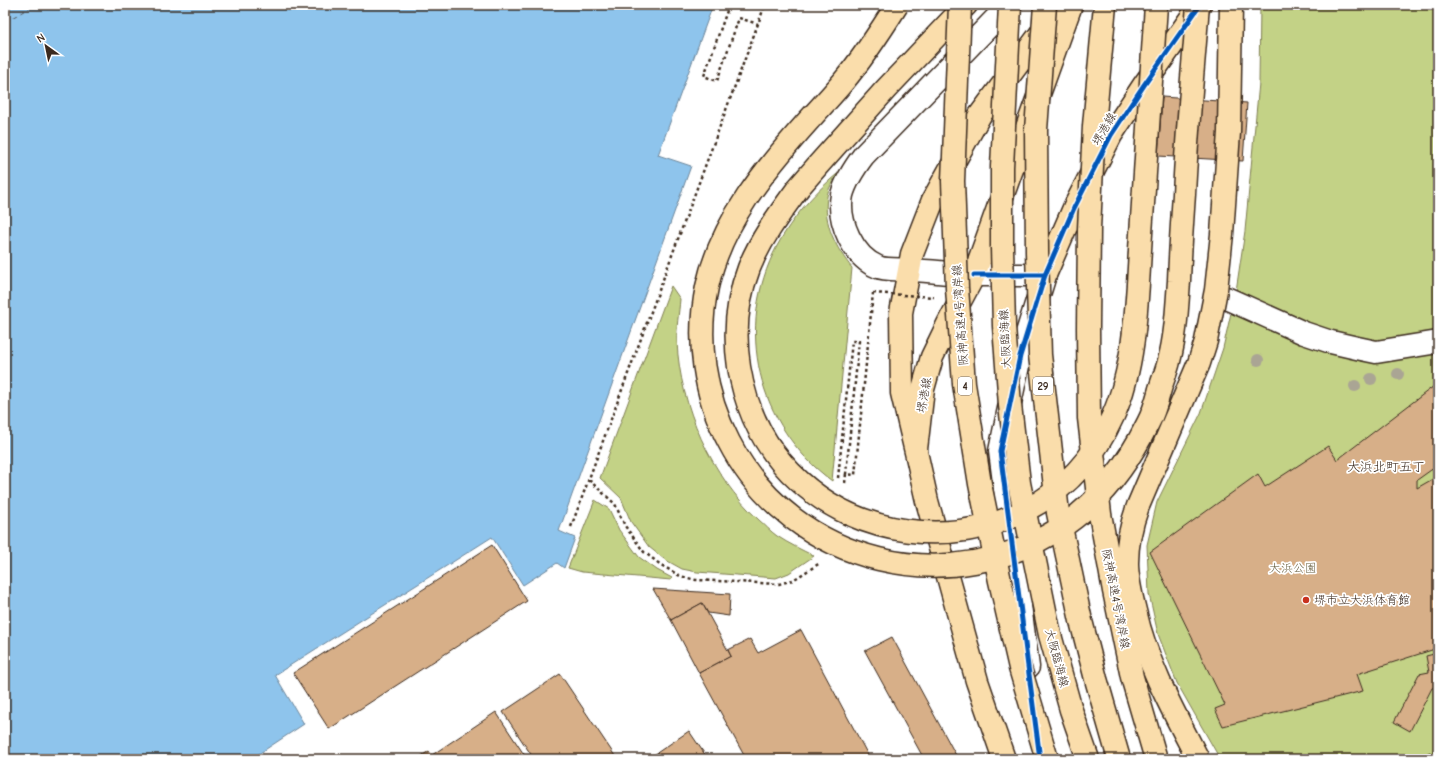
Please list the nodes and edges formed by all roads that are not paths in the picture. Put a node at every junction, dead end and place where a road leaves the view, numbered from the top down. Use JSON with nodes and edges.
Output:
{"nodes":[{"id":1,"x":897,"y":5,"type":"edge"},
{"id":2,"x":960,"y":5,"type":"edge"},
{"id":3,"x":966,"y":5,"type":"edge"},
{"id":4,"x":1010,"y":5,"type":"edge"},
{"id":5,"x":1045,"y":5,"type":"edge"},
{"id":6,"x":1062,"y":5,"type":"edge"},
{"id":7,"x":1071,"y":5,"type":"edge"},
{"id":8,"x":1105,"y":5,"type":"edge"},
{"id":9,"x":1156,"y":5,"type":"edge"},
{"id":10,"x":1199,"y":5,"type":"edge"},
{"id":11,"x":1231,"y":5,"type":"edge"},
{"id":12,"x":974,"y":274,"type":"junction"},
{"id":13,"x":1045,"y":275,"type":"junction"},
{"id":14,"x":1226,"y":298,"type":"dead end"},
{"id":15,"x":1438,"y":342,"type":"edge"},
{"id":16,"x":916,"y":452,"type":"junction"},
{"id":17,"x":1004,"y":759,"type":"edge"},
{"id":18,"x":1040,"y":759,"type":"edge"},
{"id":19,"x":1047,"y":759,"type":"edge"},
{"id":20,"x":1088,"y":759,"type":"edge"},
{"id":21,"x":1119,"y":759,"type":"edge"},
{"id":22,"x":1156,"y":759,"type":"edge"},
{"id":23,"x":1198,"y":759,"type":"edge"}],
"edges":[{"from":1,"to":10,"type":"main road","bridge":true},
{"from":2,"to":19,"type":"main road","name":"阪神高速4号湾岸線","number":"4","bridge":true},
{"from":3,"to":9,"type":"main road","bridge":true},
{"from":4,"to":12,"type":"street"},
{"from":4,"to":20,"type":"main road","name":"大阪臨海線","bridge":true},
{"from":5,"to":21,"type":"main road","number":"29","bridge":true},
{"from":6,"to":16,"type":"main road"},
{"from":7,"to":12,"type":"main road","name":"堺港線"},
{"from":8,"to":22,"type":"main road","name":"阪神高速4号湾岸線","bridge":true},
{"from":10,"to":13,"type":"main road","name":"堺港線"},
{"from":11,"to":23,"type":"main road","bridge":true},
{"from":12,"to":13,"type":"street"},
{"from":12,"to":16,"type":"main road","name":"堺港線"},
{"from":13,"to":18,"type":"street"},
{"from":14,"to":15,"type":"street"},
{"from":16,"to":17,"type":"main road"}]}
